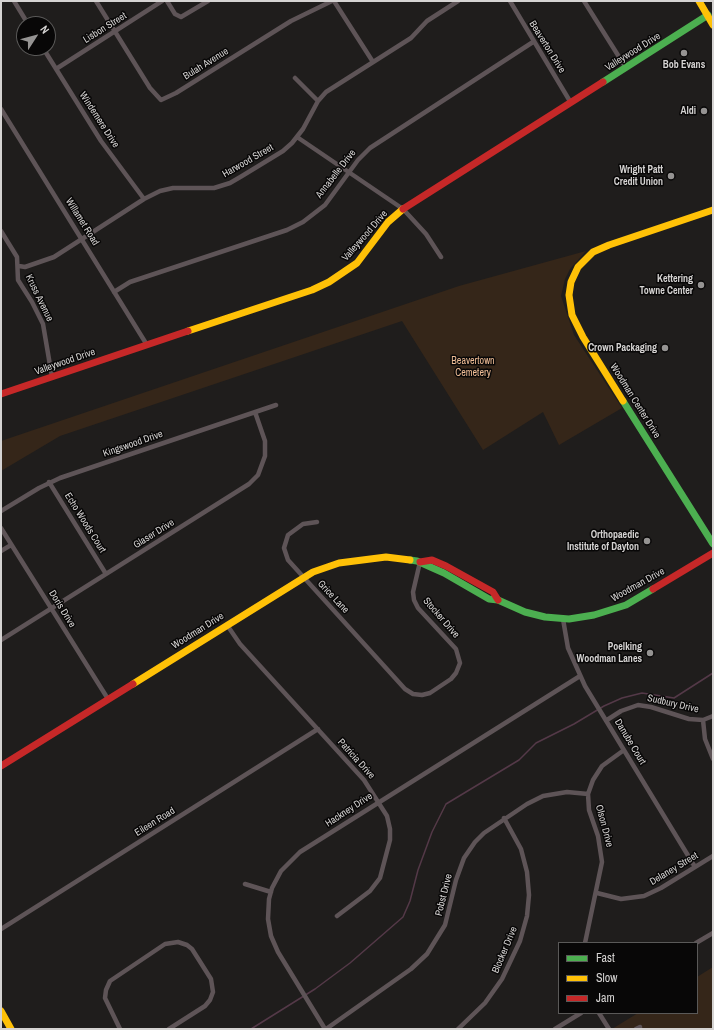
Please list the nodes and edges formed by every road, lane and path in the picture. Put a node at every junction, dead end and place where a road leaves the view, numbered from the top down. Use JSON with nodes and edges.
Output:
{"nodes":[{"id":1,"x":14,"y":1,"type":"edge"},
{"id":2,"x":96,"y":1,"type":"edge"},
{"id":3,"x":162,"y":1,"type":"edge"},
{"id":4,"x":167,"y":1,"type":"edge"},
{"id":5,"x":208,"y":1,"type":"edge"},
{"id":6,"x":333,"y":1,"type":"edge"},
{"id":7,"x":458,"y":1,"type":"edge"},
{"id":8,"x":510,"y":1,"type":"edge"},
{"id":9,"x":584,"y":1,"type":"edge"},
{"id":10,"x":699,"y":1,"type":"edge"},
{"id":11,"x":23,"y":16,"type":"edge"},
{"id":12,"x":708,"y":16,"type":"junction"},
{"id":13,"x":713,"y":25,"type":"edge"},
{"id":14,"x":114,"y":32,"type":"junction"},
{"id":15,"x":534,"y":42,"type":"junction"},
{"id":16,"x":48,"y":56,"type":"edge"},
{"id":17,"x":372,"y":62,"type":"junction"},
{"id":18,"x":626,"y":68,"type":"junction"},
{"id":19,"x":56,"y":69,"type":"junction"},
{"id":20,"x":296,"y":78,"type":"dead end"},
{"id":21,"x":318,"y":101,"type":"junction"},
{"id":22,"x":571,"y":103,"type":"junction"},
{"id":23,"x":1,"y":109,"type":"edge"},
{"id":24,"x":297,"y":137,"type":"junction"},
{"id":25,"x":349,"y":173,"type":"junction"},
{"id":26,"x":144,"y":199,"type":"junction"},
{"id":27,"x":404,"y":209,"type":"junction"},
{"id":28,"x":713,"y":210,"type":"edge"},
{"id":29,"x":1,"y":231,"type":"edge"},
{"id":30,"x":82,"y":239,"type":"junction"},
{"id":31,"x":441,"y":257,"type":"dead end"},
{"id":32,"x":19,"y":266,"type":"junction"},
{"id":33,"x":114,"y":292,"type":"junction"},
{"id":34,"x":147,"y":345,"type":"junction"},
{"id":35,"x":52,"y":377,"type":"junction"},
{"id":36,"x":1,"y":394,"type":"edge"},
{"id":37,"x":276,"y":405,"type":"dead end"},
{"id":38,"x":255,"y":412,"type":"junction"},
{"id":39,"x":49,"y":482,"type":"junction"},
{"id":40,"x":1,"y":511,"type":"edge"},
{"id":41,"x":317,"y":522,"type":"dead end"},
{"id":42,"x":1,"y":528,"type":"edge"},
{"id":43,"x":713,"y":544,"type":"edge"},
{"id":44,"x":11,"y":545,"type":"junction"},
{"id":45,"x":1,"y":551,"type":"edge"},
{"id":46,"x":713,"y":553,"type":"edge"},
{"id":47,"x":420,"y":562,"type":"junction"},
{"id":48,"x":106,"y":574,"type":"junction"},
{"id":49,"x":303,"y":578,"type":"junction"},
{"id":50,"x":52,"y":608,"type":"junction"},
{"id":51,"x":563,"y":619,"type":"junction"},
{"id":52,"x":227,"y":625,"type":"junction"},
{"id":53,"x":1,"y":640,"type":"edge"},
{"id":54,"x":580,"y":676,"type":"junction"},
{"id":55,"x":405,"y":689,"type":"joint"},
{"id":56,"x":108,"y":699,"type":"junction"},
{"id":57,"x":713,"y":716,"type":"edge"},
{"id":58,"x":607,"y":720,"type":"junction"},
{"id":59,"x":703,"y":720,"type":"junction"},
{"id":60,"x":318,"y":729,"type":"junction"},
{"id":61,"x":624,"y":750,"type":"junction"},
{"id":62,"x":713,"y":759,"type":"edge"},
{"id":63,"x":1,"y":766,"type":"edge"},
{"id":64,"x":588,"y":794,"type":"junction"},
{"id":65,"x":379,"y":802,"type":"junction"},
{"id":66,"x":504,"y":818,"type":"junction"},
{"id":67,"x":713,"y":856,"type":"edge"},
{"id":68,"x":696,"y":867,"type":"junction"},
{"id":69,"x":245,"y":884,"type":"dead end"},
{"id":70,"x":271,"y":892,"type":"junction"},
{"id":71,"x":597,"y":893,"type":"junction"},
{"id":72,"x":337,"y":916,"type":"dead end"},
{"id":73,"x":1,"y":929,"type":"edge"},
{"id":74,"x":713,"y":933,"type":"edge"},
{"id":75,"x":585,"y":942,"type":"edge"},
{"id":76,"x":698,"y":942,"type":"edge"},
{"id":77,"x":1,"y":1011,"type":"edge"},
{"id":78,"x":579,"y":1014,"type":"edge"},
{"id":79,"x":600,"y":1014,"type":"edge"},
{"id":80,"x":11,"y":1029,"type":"edge"},
{"id":81,"x":120,"y":1029,"type":"edge"},
{"id":82,"x":169,"y":1029,"type":"edge"},
{"id":83,"x":326,"y":1029,"type":"edge"},
{"id":84,"x":458,"y":1029,"type":"edge"},
{"id":85,"x":555,"y":1029,"type":"edge"},
{"id":86,"x":609,"y":1029,"type":"edge"}],
"edges":[{"from":1,"to":11,"type":"street"},
{"from":2,"to":14,"type":"street"},
{"from":3,"to":14,"type":"street","name":"Lisbon Street"},
{"from":4,"to":5,"type":"street"},
{"from":6,"to":14,"type":"street","name":"Bulah Avenue"},
{"from":6,"to":17,"type":"street"},
{"from":7,"to":17,"type":"street","name":"Harwood Street"},
{"from":8,"to":15,"type":"street","name":"Beaverton Drive"},
{"from":9,"to":18,"type":"street"},
{"from":10,"to":12,"type":"street"},
{"from":12,"to":13,"type":"street"},
{"from":12,"to":18,"type":"street","name":"Valleywood Drive"},
{"from":14,"to":19,"type":"street","name":"Lisbon Street"},
{"from":15,"to":22,"type":"street","name":"Beaverton Drive"},
{"from":15,"to":25,"type":"street","name":"Annabelle Drive"},
{"from":16,"to":19,"type":"street","name":"Windemere Drive"},
{"from":17,"to":21,"type":"street","name":"Harwood Street"},
{"from":18,"to":22,"type":"street","name":"Valleywood Drive"},
{"from":19,"to":26,"type":"street","name":"Windemere Drive"},
{"from":20,"to":21,"type":"street"},
{"from":21,"to":24,"type":"street","name":"Harwood Street"},
{"from":22,"to":27,"type":"street","name":"Valleywood Drive"},
{"from":23,"to":30,"type":"street","name":"Willamet Road"},
{"from":24,"to":25,"type":"street"},
{"from":24,"to":26,"type":"street","name":"Harwood Street"},
{"from":25,"to":27,"type":"street"},
{"from":25,"to":33,"type":"street","name":"Annabelle Drive"},
{"from":26,"to":30,"type":"street","name":"Harwood Street"},
{"from":27,"to":31,"type":"street"},
{"from":27,"to":34,"type":"street","name":"Valleywood Drive"},
{"from":28,"to":43,"type":"street","name":"Woodman Center Drive"},
{"from":29,"to":32,"type":"street","name":"Kruss Avenue"},
{"from":30,"to":32,"type":"street","name":"Harwood Street"},
{"from":30,"to":33,"type":"street","name":"Willamet Road"},
{"from":32,"to":35,"type":"street","name":"Kruss Avenue"},
{"from":33,"to":34,"type":"street","name":"Willamet Road"},
{"from":34,"to":35,"type":"street","name":"Valleywood Drive"},
{"from":35,"to":36,"type":"street","name":"Valleywood Drive"},
{"from":37,"to":38,"type":"street","name":"Kingswood Drive"},
{"from":38,"to":39,"type":"street","name":"Kingswood Drive"},
{"from":38,"to":48,"type":"street","name":"Glaser Drive"},
{"from":39,"to":40,"type":"street","name":"Kingswood Drive"},
{"from":39,"to":48,"type":"street","name":"Echo Woods Court"},
{"from":41,"to":49,"type":"street","name":"Grice Lane"},
{"from":42,"to":44,"type":"street","name":"Doris Drive"},
{"from":44,"to":45,"type":"street"},
{"from":44,"to":50,"type":"street","name":"Doris Drive"},
{"from":46,"to":51,"type":"street","name":"Woodman Drive"},
{"from":47,"to":49,"type":"street","name":"Woodman Drive"},
{"from":47,"to":51,"type":"street","name":"Woodman Drive"},
{"from":47,"to":55,"type":"street","name":"Stocker Drive"},
{"from":48,"to":50,"type":"street","name":"Glaser Drive"},
{"from":49,"to":52,"type":"street","name":"Woodman Drive"},
{"from":49,"to":55,"type":"street","name":"Grice Lane"},
{"from":50,"to":53,"type":"street","name":"Glaser Drive"},
{"from":50,"to":56,"type":"street","name":"Doris Drive"},
{"from":51,"to":54,"type":"street","name":"Danube Court"},
{"from":52,"to":56,"type":"street","name":"Woodman Drive"},
{"from":52,"to":60,"type":"street","name":"Patricia Drive"},
{"from":54,"to":58,"type":"street","name":"Danube Court"},
{"from":54,"to":65,"type":"street","name":"Hackney Drive"},
{"from":56,"to":63,"type":"street","name":"Woodman Drive"},
{"from":57,"to":59,"type":"street","name":"Sudbury Drive"},
{"from":58,"to":59,"type":"street","name":"Sudbury Drive"},
{"from":58,"to":61,"type":"street","name":"Danube Court"},
{"from":59,"to":62,"type":"street"},
{"from":60,"to":65,"type":"street","name":"Patricia Drive"},
{"from":60,"to":73,"type":"street","name":"Eileen Road"},
{"from":61,"to":64,"type":"street","name":"Olson Drive"},
{"from":61,"to":68,"type":"street","name":"Danube Court"},
{"from":64,"to":66,"type":"street","name":"Pobst Drive"},
{"from":64,"to":71,"type":"street","name":"Olson Drive"},
{"from":65,"to":70,"type":"street","name":"Hackney Drive"},
{"from":65,"to":72,"type":"street","name":"Patricia Drive"},
{"from":66,"to":83,"type":"street","name":"Pobst Drive"},
{"from":66,"to":84,"type":"street","name":"Blocker Drive"},
{"from":67,"to":68,"type":"street","name":"Delaney Street"},
{"from":68,"to":71,"type":"street","name":"Delaney Street"},
{"from":69,"to":70,"type":"street"},
{"from":70,"to":83,"type":"street","name":"Hackney Drive"},
{"from":71,"to":75,"type":"street","name":"Olson Drive"},
{"from":74,"to":76,"type":"street"},
{"from":77,"to":80,"type":"street"},
{"from":78,"to":85,"type":"street"},
{"from":79,"to":86,"type":"street"},
{"from":81,"to":82,"type":"street"}]}
